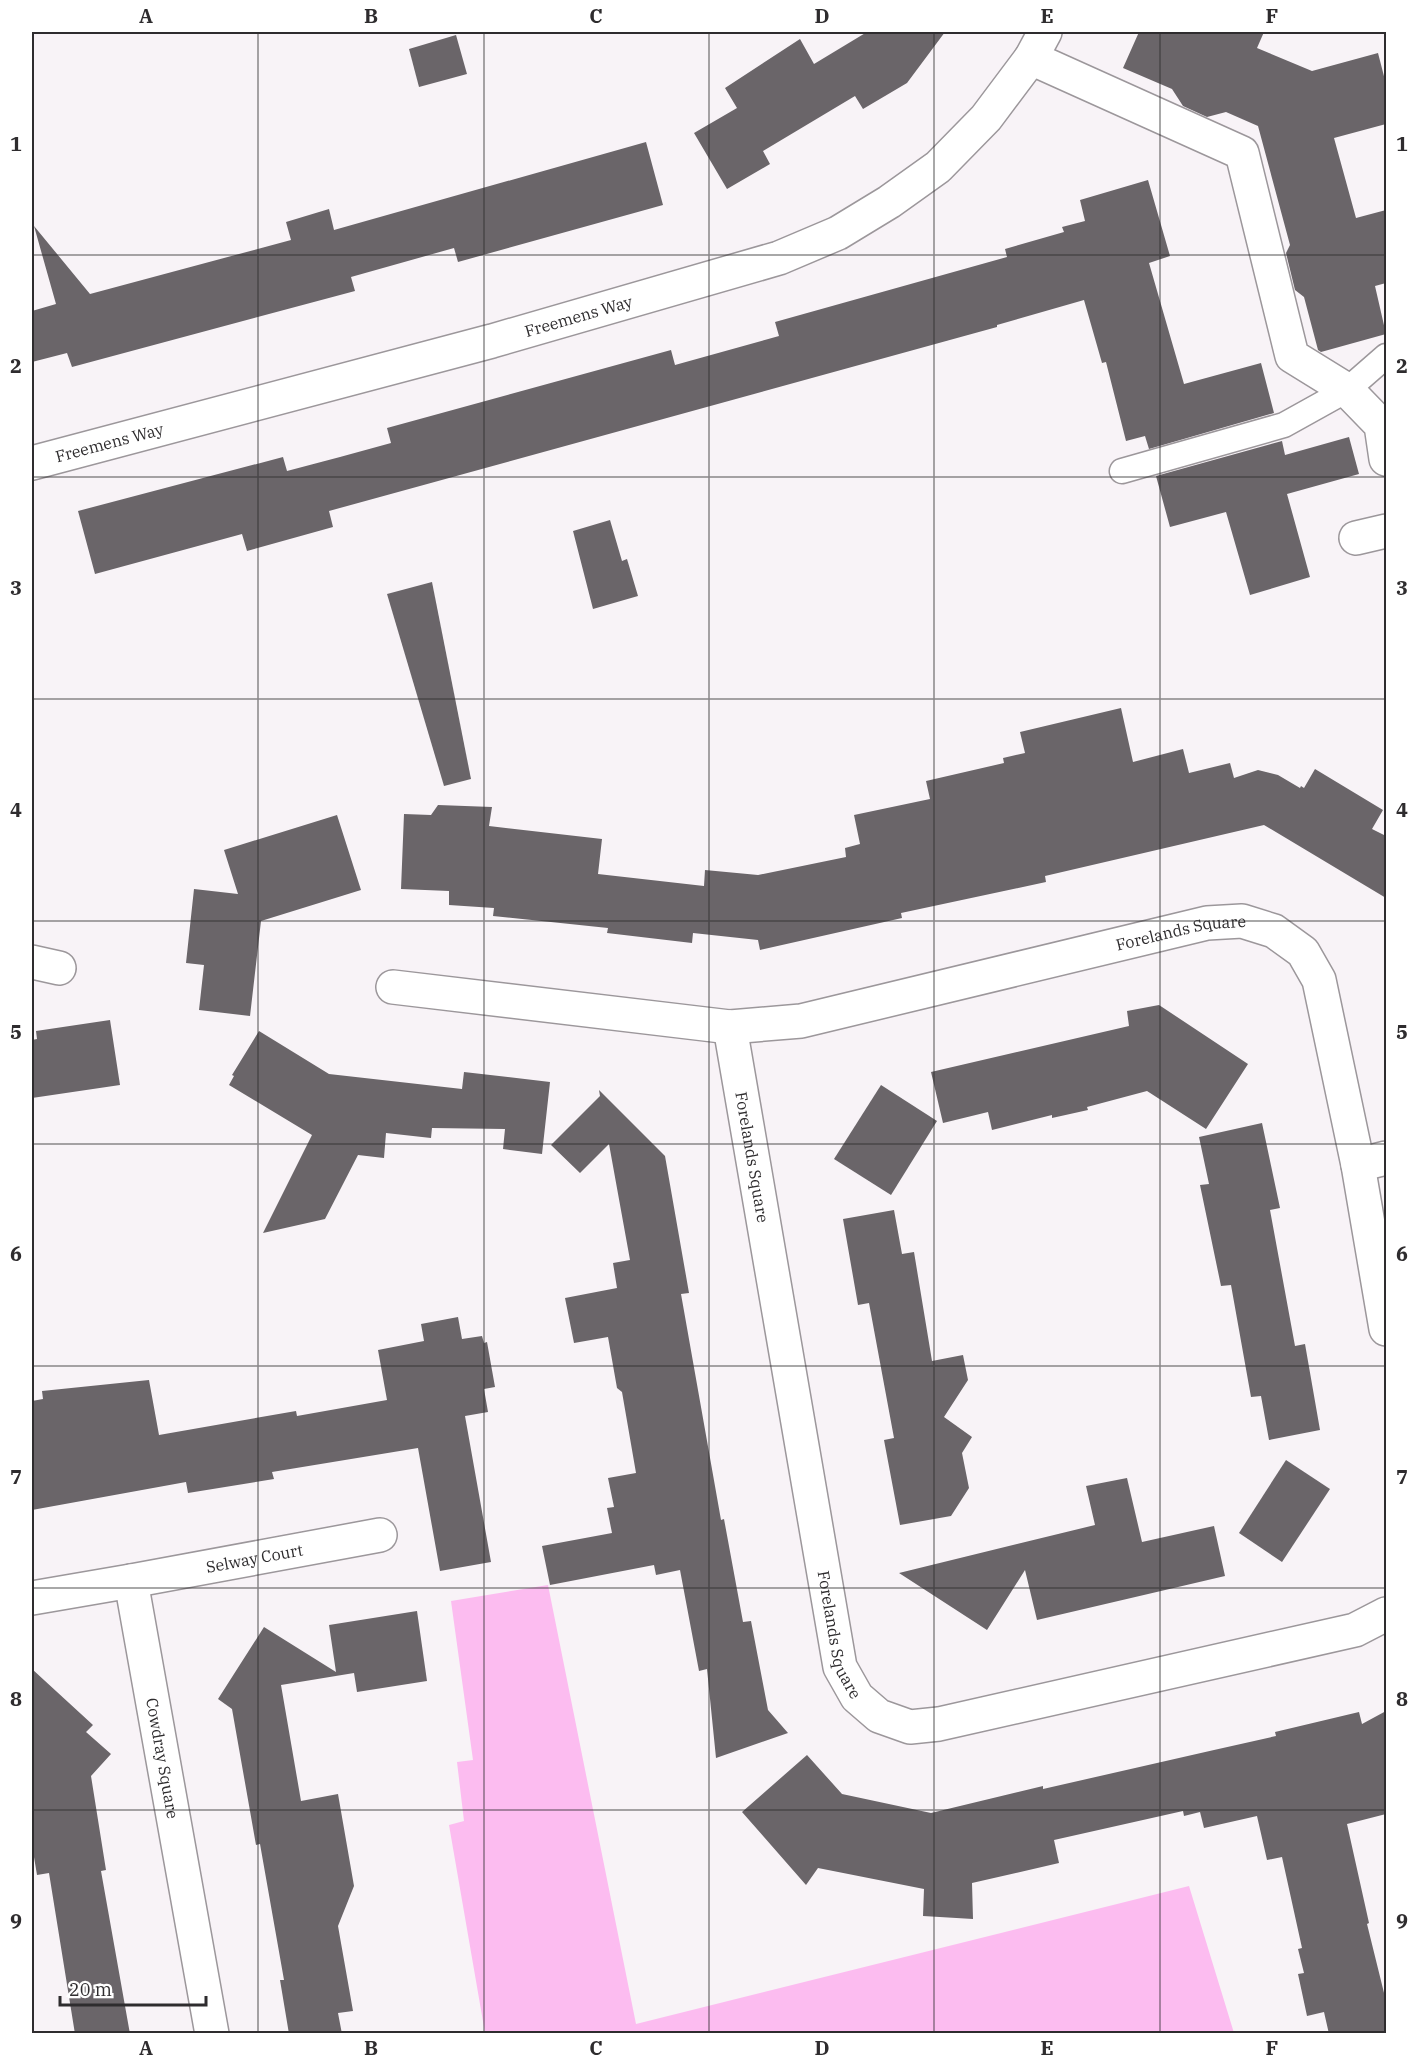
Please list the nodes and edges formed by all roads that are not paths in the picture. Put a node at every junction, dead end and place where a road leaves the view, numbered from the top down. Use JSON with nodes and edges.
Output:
{"nodes":[{"id":1,"x":1038,"y":45,"type":"edge"},
{"id":2,"x":1386,"y":356,"type":"edge"},
{"id":3,"x":1347,"y":390,"type":"junction"},
{"id":4,"x":1386,"y":459,"type":"edge"},
{"id":5,"x":32,"y":463,"type":"edge"},
{"id":6,"x":1122,"y":471,"type":"dead end"},
{"id":7,"x":393,"y":987,"type":"dead end"},
{"id":8,"x":730,"y":1027,"type":"junction"},
{"id":9,"x":1372,"y":1162,"type":"edge"},
{"id":10,"x":1386,"y":1329,"type":"edge"},
{"id":11,"x":380,"y":1535,"type":"dead end"},
{"id":12,"x":131,"y":1581,"type":"junction"},
{"id":13,"x":32,"y":1598,"type":"edge"},
{"id":14,"x":1386,"y":1614,"type":"edge"},
{"id":15,"x":212,"y":2034,"type":"edge"}],
"edges":[{"from":1,"to":3,"type":"street"},
{"from":1,"to":5,"type":"street","name":"Freemens Way"},
{"from":2,"to":3,"type":"lane"},
{"from":3,"to":4,"type":"street"},
{"from":3,"to":6,"type":"lane"},
{"from":7,"to":8,"type":"street","name":"Forelands Square"},
{"from":8,"to":9,"type":"street","name":"Forelands Square"},
{"from":8,"to":14,"type":"street","name":"Forelands Square"},
{"from":9,"to":10,"type":"street","name":"Forelands Square"},
{"from":11,"to":12,"type":"street","name":"Selway Court"},
{"from":12,"to":13,"type":"street"},
{"from":12,"to":15,"type":"street","name":"Cowdray Square"}]}
